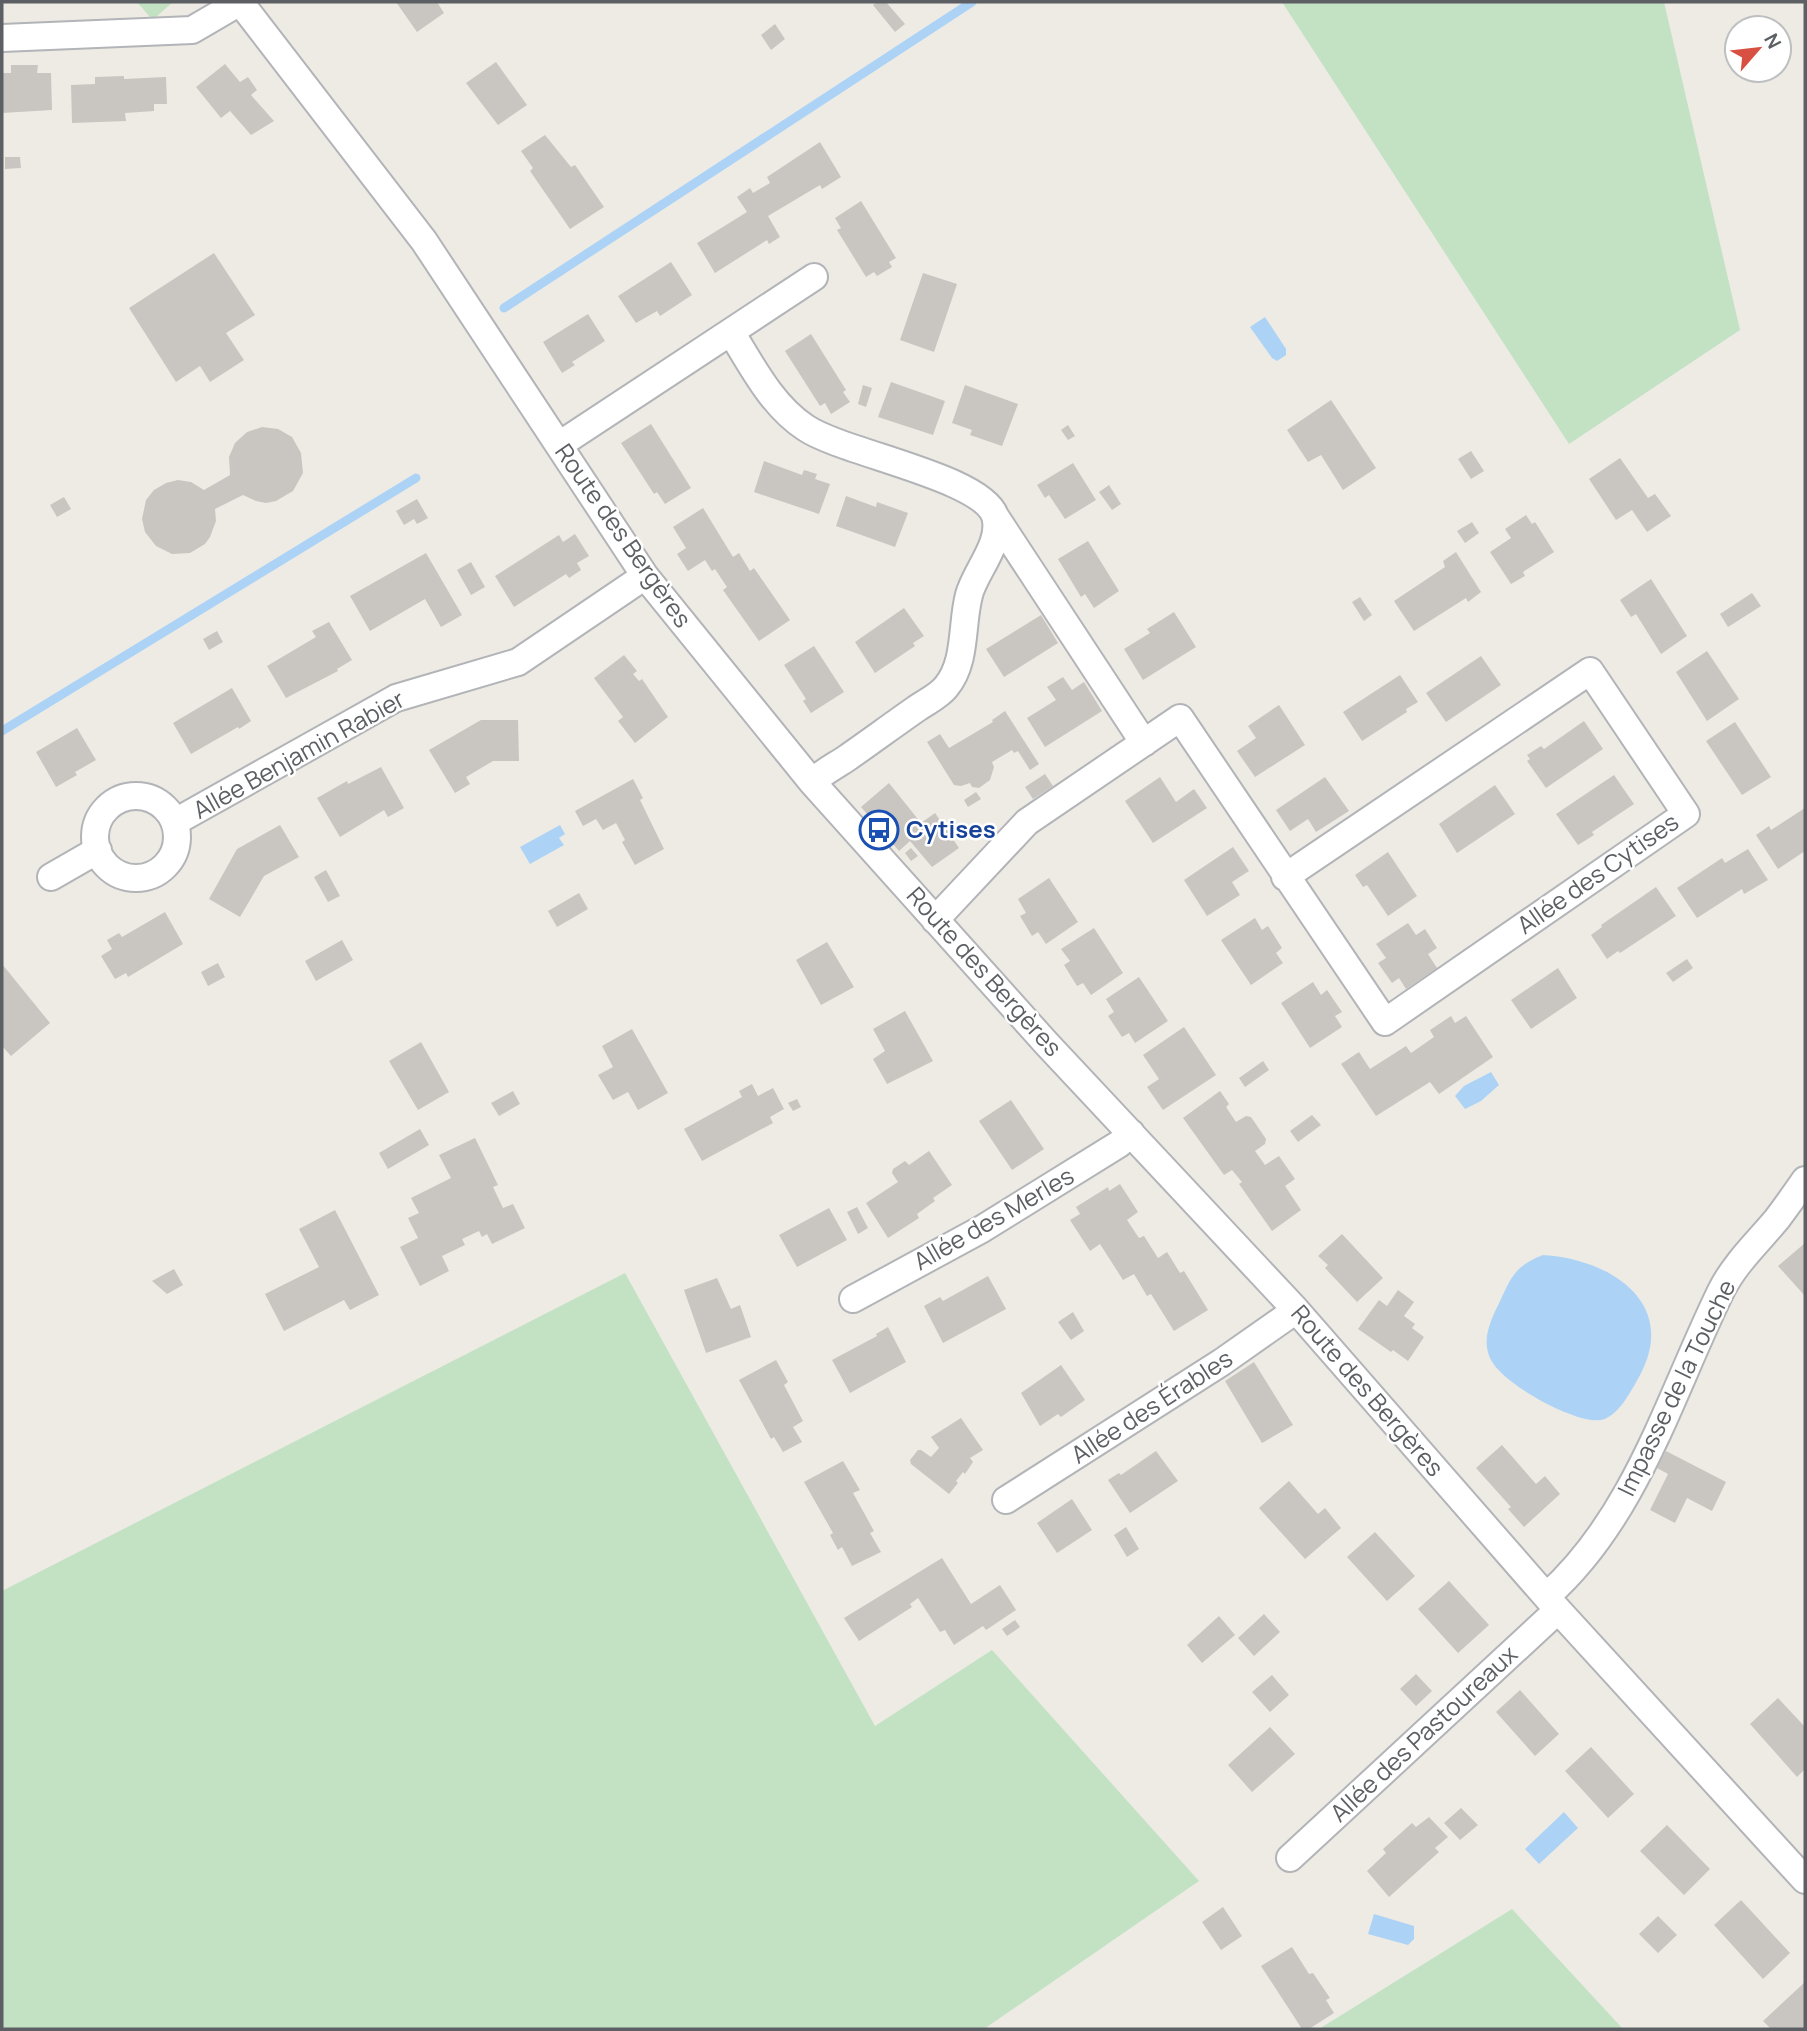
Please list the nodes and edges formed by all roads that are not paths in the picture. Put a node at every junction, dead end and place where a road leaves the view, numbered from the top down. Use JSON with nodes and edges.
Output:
{"nodes":[{"id":1,"x":240,"y":2,"type":"edge"},
{"id":2,"x":2,"y":38,"type":"edge"},
{"id":3,"x":814,"y":277,"type":"dead end"},
{"id":4,"x":731,"y":332,"type":"junction"},
{"id":5,"x":559,"y":445,"type":"junction"},
{"id":6,"x":995,"y":516,"type":"junction"},
{"id":7,"x":645,"y":576,"type":"junction"},
{"id":8,"x":1144,"y":743,"type":"junction"},
{"id":9,"x":812,"y":782,"type":"junction"},
{"id":10,"x":175,"y":822,"type":"junction"},
{"id":11,"x":98,"y":850,"type":"junction"},
{"id":12,"x":51,"y":877,"type":"dead end"},
{"id":13,"x":1285,"y":877,"type":"junction"},
{"id":14,"x":935,"y":920,"type":"junction"},
{"id":15,"x":1130,"y":1133,"type":"junction"},
{"id":16,"x":1805,"y":1180,"type":"edge"},
{"id":17,"x":853,"y":1299,"type":"dead end"},
{"id":18,"x":1296,"y":1310,"type":"junction"},
{"id":19,"x":1006,"y":1500,"type":"dead end"},
{"id":20,"x":1553,"y":1602,"type":"junction"},
{"id":21,"x":1290,"y":1858,"type":"dead end"},
{"id":22,"x":1805,"y":1880,"type":"edge"}],
"edges":[{"from":1,"to":2,"type":"street"},
{"from":1,"to":5,"type":"street","name":"Route des Bergères"},
{"from":3,"to":4,"type":"street"},
{"from":4,"to":5,"type":"street"},
{"from":4,"to":6,"type":"street"},
{"from":5,"to":7,"type":"street","name":"Route des Bergères"},
{"from":6,"to":8,"type":"street"},
{"from":6,"to":9,"type":"street"},
{"from":7,"to":9,"type":"street","name":"Route des Bergères"},
{"from":7,"to":10,"type":"street","name":"Allée Benjamin Rabier"},
{"from":8,"to":13,"type":"street","name":"Allée des Cytises"},
{"from":8,"to":14,"type":"street","name":"Allée des Cytises"},
{"from":9,"to":14,"type":"street","name":"Route des Bergères"},
{"from":10,"to":11,"type":"street","name":"Allée Benjamin Rabier"},
{"from":10,"to":11,"type":"street","name":"Allée Benjamin Rabier"},
{"from":11,"to":12,"type":"street"},
{"from":13,"to":13,"type":"street","name":"Allée des Cytises"},
{"from":14,"to":15,"type":"street","name":"Route des Bergères"},
{"from":15,"to":17,"type":"street","name":"Allée des Merles"},
{"from":15,"to":18,"type":"street","name":"Route des Bergères"},
{"from":16,"to":20,"type":"street","name":"Impasse de la Touche"},
{"from":18,"to":19,"type":"street","name":"Allée des Érables"},
{"from":18,"to":20,"type":"street","name":"Route des Bergères"},
{"from":20,"to":21,"type":"street","name":"Allée des Pastoureaux"},
{"from":20,"to":22,"type":"street","name":"Route des Bergères"}]}
